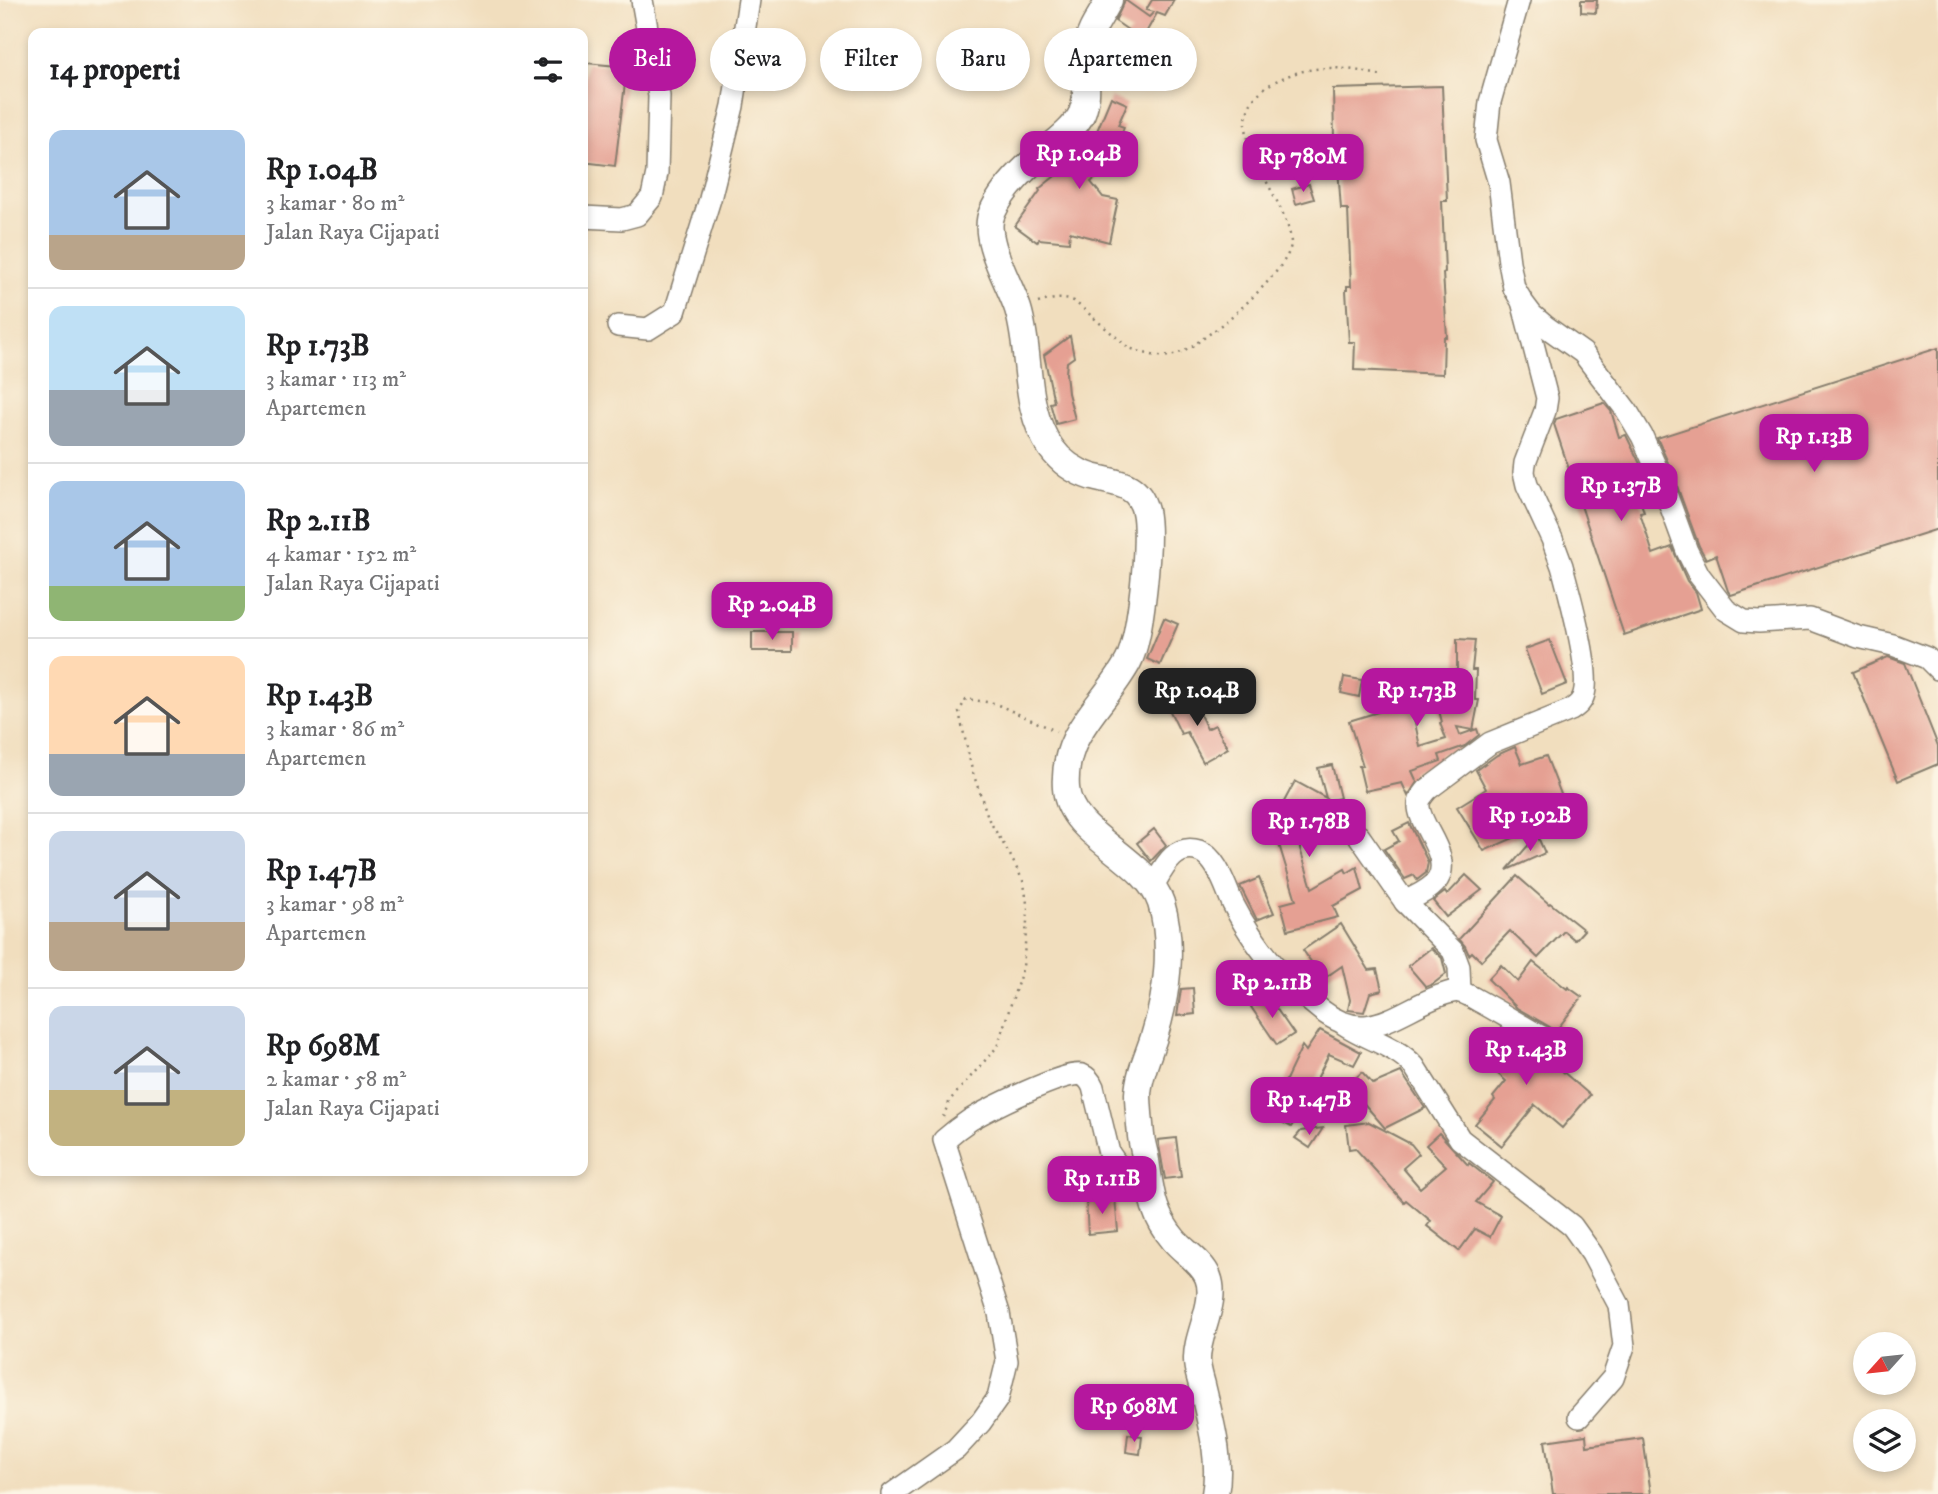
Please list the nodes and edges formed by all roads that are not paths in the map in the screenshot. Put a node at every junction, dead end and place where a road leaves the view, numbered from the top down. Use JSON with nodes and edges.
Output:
{"nodes":[{"id":1,"x":642,"y":0,"type":"edge"},
{"id":2,"x":749,"y":0,"type":"edge"},
{"id":3,"x":1109,"y":0,"type":"edge"},
{"id":4,"x":1519,"y":0,"type":"edge"},
{"id":5,"x":588,"y":217,"type":"edge"},
{"id":6,"x":1522,"y":303,"type":"junction"},
{"id":7,"x":618,"y":326,"type":"dead end"},
{"id":8,"x":1938,"y":669,"type":"edge"},
{"id":9,"x":1359,"y":836,"type":"dead end"},
{"id":10,"x":1153,"y":886,"type":"junction"},
{"id":11,"x":1405,"y":902,"type":"junction"},
{"id":12,"x":1460,"y":992,"type":"junction"},
{"id":13,"x":1344,"y":1024,"type":"junction"},
{"id":14,"x":1544,"y":1038,"type":"dead end"},
{"id":15,"x":1150,"y":1191,"type":"junction"},
{"id":16,"x":1579,"y":1417,"type":"dead end"},
{"id":17,"x":892,"y":1494,"type":"edge"},
{"id":18,"x":1215,"y":1494,"type":"edge"}],
"edges":[{"from":1,"to":5,"type":"street"},
{"from":2,"to":7,"type":"street"},
{"from":3,"to":10,"type":"main road"},
{"from":4,"to":6,"type":"street"},
{"from":6,"to":8,"type":"street"},
{"from":6,"to":11,"type":"street"},
{"from":9,"to":11,"type":"street"},
{"from":10,"to":13,"type":"street"},
{"from":10,"to":15,"type":"main road"},
{"from":11,"to":12,"type":"street"},
{"from":12,"to":13,"type":"street"},
{"from":12,"to":14,"type":"street"},
{"from":13,"to":16,"type":"street"},
{"from":15,"to":17,"type":"street"},
{"from":15,"to":18,"type":"main road"}]}
